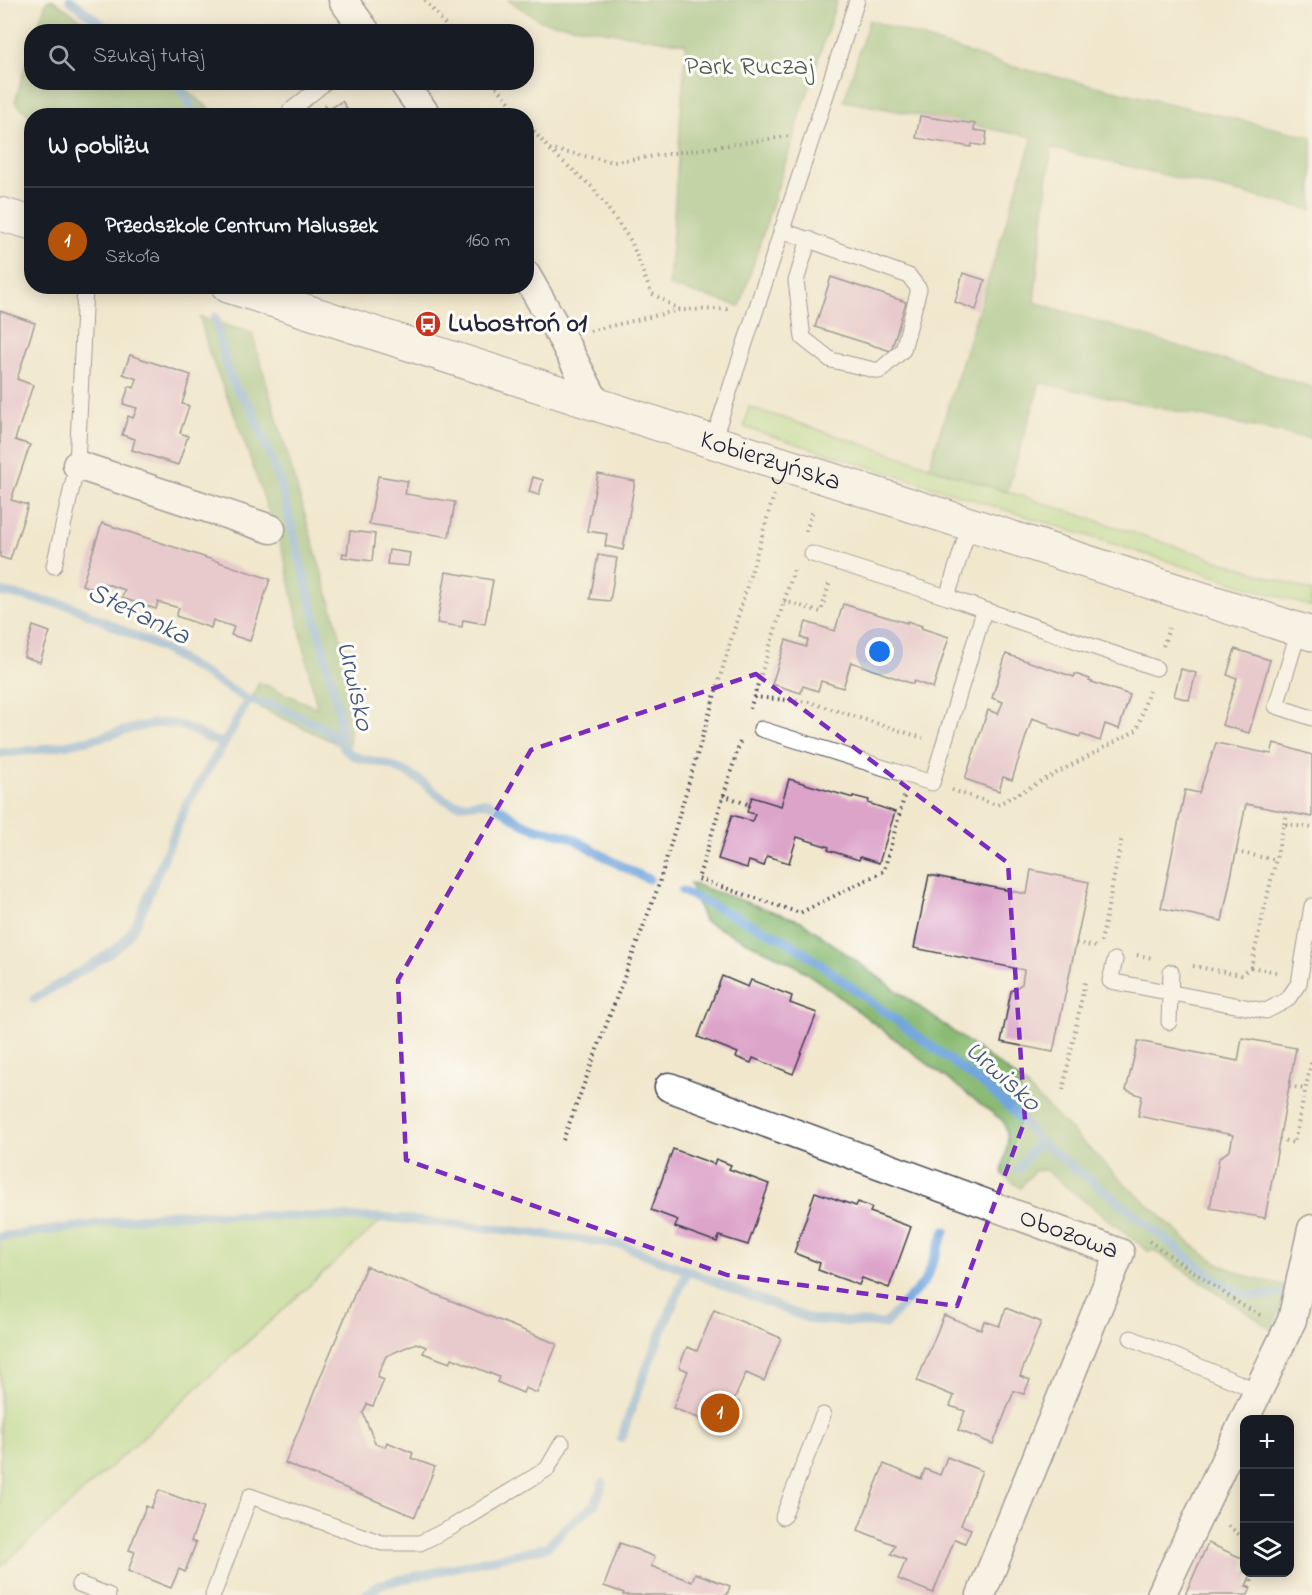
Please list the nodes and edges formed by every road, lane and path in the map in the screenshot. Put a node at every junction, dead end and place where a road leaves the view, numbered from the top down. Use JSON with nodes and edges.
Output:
{"nodes":[{"id":1,"x":343,"y":0,"type":"edge"},
{"id":2,"x":425,"y":0,"type":"edge"},
{"id":3,"x":857,"y":0,"type":"edge"},
{"id":4,"x":360,"y":24,"type":"edge"},
{"id":5,"x":444,"y":24,"type":"edge"},
{"id":6,"x":316,"y":90,"type":"edge"},
{"id":7,"x":409,"y":90,"type":"edge"},
{"id":8,"x":500,"y":90,"type":"edge"},
{"id":9,"x":295,"y":108,"type":"edge"},
{"id":10,"x":421,"y":108,"type":"edge"},
{"id":11,"x":514,"y":108,"type":"edge"},
{"id":12,"x":534,"y":131,"type":"edge"},
{"id":13,"x":812,"y":133,"type":"junction"},
{"id":14,"x":549,"y":149,"type":"junction"},
{"id":15,"x":0,"y":214,"type":"edge"},
{"id":16,"x":24,"y":221,"type":"edge"},
{"id":17,"x":782,"y":230,"type":"junction"},
{"id":18,"x":809,"y":239,"type":"junction"},
{"id":19,"x":534,"y":289,"type":"edge"},
{"id":20,"x":85,"y":294,"type":"edge"},
{"id":21,"x":251,"y":294,"type":"edge"},
{"id":22,"x":757,"y":306,"type":"junction"},
{"id":23,"x":680,"y":310,"type":"junction"},
{"id":24,"x":563,"y":340,"type":"junction"},
{"id":25,"x":598,"y":407,"type":"junction"},
{"id":26,"x":710,"y":443,"type":"junction"},
{"id":27,"x":77,"y":465,"type":"junction"},
{"id":28,"x":783,"y":465,"type":"junction"},
{"id":29,"x":815,"y":504,"type":"dead end"},
{"id":30,"x":970,"y":524,"type":"junction"},
{"id":31,"x":270,"y":530,"type":"dead end"},
{"id":32,"x":804,"y":536,"type":"dead end"},
{"id":33,"x":805,"y":556,"type":"joint"},
{"id":34,"x":836,"y":561,"type":"junction"},
{"id":35,"x":54,"y":566,"type":"dead end"},
{"id":36,"x":947,"y":597,"type":"junction"},
{"id":37,"x":784,"y":601,"type":"junction"},
{"id":38,"x":984,"y":611,"type":"junction"},
{"id":39,"x":1169,"y":628,"type":"dead end"},
{"id":40,"x":1305,"y":632,"type":"edge"},
{"id":41,"x":1156,"y":668,"type":"junction"},
{"id":42,"x":754,"y":697,"type":"junction"},
{"id":43,"x":748,"y":715,"type":"dead end"},
{"id":44,"x":1312,"y":718,"type":"edge"},
{"id":45,"x":761,"y":729,"type":"dead end"},
{"id":46,"x":743,"y":732,"type":"dead end"},
{"id":47,"x":911,"y":775,"type":"junction"},
{"id":48,"x":932,"y":783,"type":"junction"},
{"id":49,"x":723,"y":795,"type":"junction"},
{"id":50,"x":750,"y":805,"type":"dead end"},
{"id":51,"x":1288,"y":813,"type":"dead end"},
{"id":52,"x":1284,"y":824,"type":"junction"},
{"id":53,"x":1312,"y":828,"type":"edge"},
{"id":54,"x":1122,"y":837,"type":"dead end"},
{"id":55,"x":1236,"y":852,"type":"dead end"},
{"id":56,"x":1276,"y":860,"type":"junction"},
{"id":57,"x":1312,"y":906,"type":"edge"},
{"id":58,"x":1093,"y":946,"type":"dead end"},
{"id":59,"x":1100,"y":947,"type":"dead end"},
{"id":60,"x":1090,"y":957,"type":"dead end"},
{"id":61,"x":1115,"y":960,"type":"dead end"},
{"id":62,"x":1171,"y":972,"type":"dead end"},
{"id":63,"x":1300,"y":978,"type":"junction"},
{"id":64,"x":1086,"y":979,"type":"dead end"},
{"id":65,"x":1171,"y":993,"type":"junction"},
{"id":66,"x":1169,"y":1022,"type":"dead end"},
{"id":67,"x":1312,"y":1059,"type":"edge"},
{"id":68,"x":1289,"y":1086,"type":"dead end"},
{"id":69,"x":669,"y":1087,"type":"dead end"},
{"id":70,"x":1305,"y":1089,"type":"junction"},
{"id":71,"x":1063,"y":1090,"type":"dead end"},
{"id":72,"x":1279,"y":1139,"type":"dead end"},
{"id":73,"x":562,"y":1140,"type":"dead end"},
{"id":74,"x":1312,"y":1229,"type":"edge"},
{"id":75,"x":1120,"y":1253,"type":"junction"},
{"id":76,"x":1287,"y":1330,"type":"junction"},
{"id":77,"x":1131,"y":1338,"type":"dead end"},
{"id":78,"x":1258,"y":1391,"type":"junction"},
{"id":79,"x":823,"y":1415,"type":"dead end"},
{"id":80,"x":562,"y":1443,"type":"dead end"},
{"id":81,"x":783,"y":1517,"type":"dead end"},
{"id":82,"x":1226,"y":1525,"type":"dead end"},
{"id":83,"x":1240,"y":1535,"type":"edge"},
{"id":84,"x":1253,"y":1577,"type":"edge"},
{"id":85,"x":79,"y":1584,"type":"dead end"},
{"id":86,"x":1249,"y":1587,"type":"dead end"},
{"id":87,"x":108,"y":1595,"type":"edge"},
{"id":88,"x":213,"y":1595,"type":"edge"},
{"id":89,"x":981,"y":1595,"type":"edge"},
{"id":90,"x":1161,"y":1595,"type":"edge"}],
"edges":[{"from":1,"to":4,"type":"street"},
{"from":2,"to":5,"type":"path"},
{"from":3,"to":13,"type":"lane"},
{"from":6,"to":9,"type":"lane"},
{"from":7,"to":10,"type":"street"},
{"from":8,"to":11,"type":"path"},
{"from":12,"to":14,"type":"path"},
{"from":13,"to":14,"type":"path"},
{"from":13,"to":17,"type":"lane"},
{"from":14,"to":23,"type":"path"},
{"from":15,"to":16,"type":"street"},
{"from":17,"to":18,"type":"lane"},
{"from":17,"to":22,"type":"lane"},
{"from":18,"to":18,"type":"lane"},
{"from":19,"to":24,"type":"street"},
{"from":20,"to":27,"type":"lane"},
{"from":21,"to":25,"type":"street","name":"Kobierzyńska"},
{"from":22,"to":23,"type":"path"},
{"from":22,"to":26,"type":"lane"},
{"from":23,"to":24,"type":"path"},
{"from":24,"to":25,"type":"street"},
{"from":25,"to":26,"type":"street","name":"Kobierzyńska"},
{"from":26,"to":28,"type":"street","name":"Kobierzyńska"},
{"from":27,"to":31,"type":"street"},
{"from":27,"to":35,"type":"lane"},
{"from":28,"to":30,"type":"street","name":"Kobierzyńska"},
{"from":28,"to":73,"type":"path"},
{"from":29,"to":32,"type":"path"},
{"from":30,"to":36,"type":"lane"},
{"from":30,"to":40,"type":"street","name":"Kobierzyńska"},
{"from":33,"to":34,"type":"lane"},
{"from":33,"to":37,"type":"path"},
{"from":34,"to":36,"type":"lane"},
{"from":34,"to":37,"type":"path"},
{"from":36,"to":38,"type":"lane"},
{"from":37,"to":42,"type":"path"},
{"from":38,"to":41,"type":"lane"},
{"from":38,"to":48,"type":"lane"},
{"from":39,"to":41,"type":"path"},
{"from":40,"to":44,"type":"lane"},
{"from":41,"to":48,"type":"path"},
{"from":42,"to":43,"type":"path"},
{"from":42,"to":47,"type":"path"},
{"from":45,"to":47,"type":"lane"},
{"from":46,"to":49,"type":"path"},
{"from":47,"to":48,"type":"lane"},
{"from":47,"to":49,"type":"path"},
{"from":49,"to":50,"type":"path"},
{"from":51,"to":52,"type":"path"},
{"from":52,"to":53,"type":"path"},
{"from":52,"to":56,"type":"path"},
{"from":54,"to":59,"type":"path"},
{"from":55,"to":56,"type":"path"},
{"from":56,"to":63,"type":"path"},
{"from":57,"to":63,"type":"lane"},
{"from":58,"to":60,"type":"path"},
{"from":61,"to":65,"type":"lane"},
{"from":62,"to":65,"type":"lane"},
{"from":63,"to":65,"type":"lane"},
{"from":64,"to":71,"type":"path"},
{"from":65,"to":66,"type":"lane"},
{"from":67,"to":70,"type":"path"},
{"from":68,"to":70,"type":"path"},
{"from":69,"to":75,"type":"street","name":"Obozowa"},
{"from":70,"to":72,"type":"path"},
{"from":74,"to":76,"type":"street"},
{"from":75,"to":76,"type":"path"},
{"from":75,"to":89,"type":"street","name":"Obozowa"},
{"from":76,"to":78,"type":"street"},
{"from":77,"to":78,"type":"lane"},
{"from":78,"to":90,"type":"street"},
{"from":79,"to":81,"type":"lane"},
{"from":80,"to":88,"type":"lane"},
{"from":82,"to":83,"type":"path"},
{"from":84,"to":86,"type":"path"},
{"from":85,"to":87,"type":"lane"}]}
